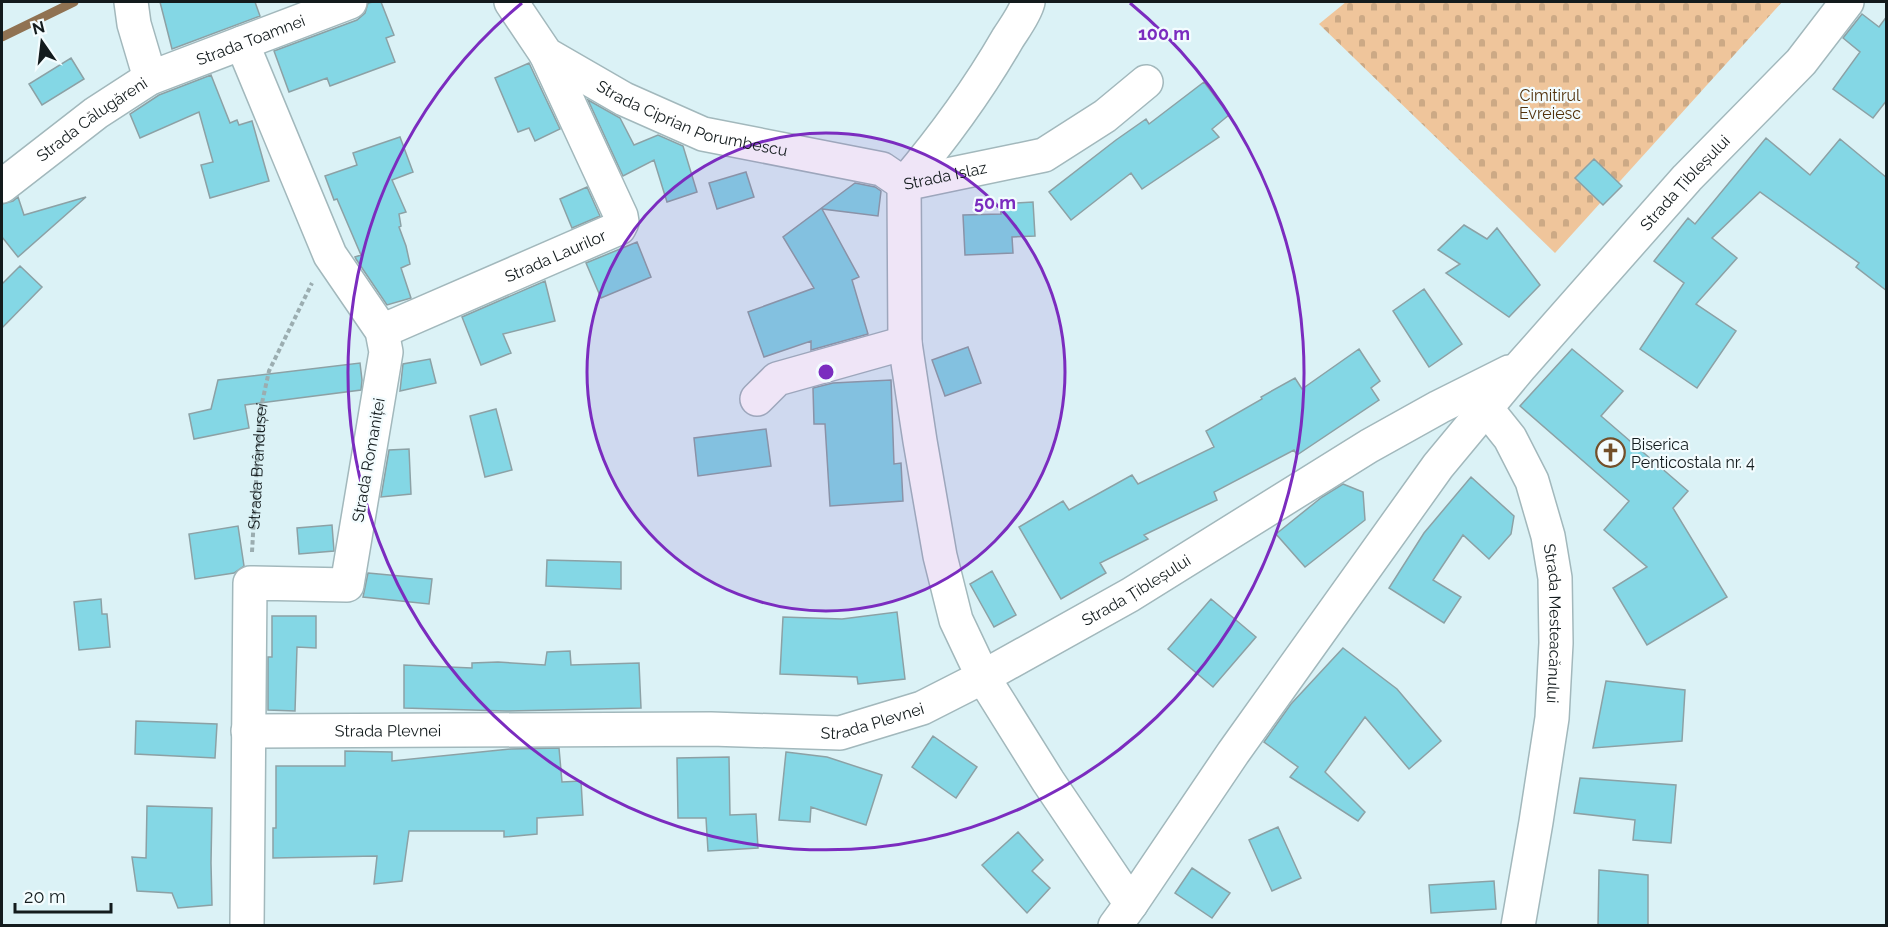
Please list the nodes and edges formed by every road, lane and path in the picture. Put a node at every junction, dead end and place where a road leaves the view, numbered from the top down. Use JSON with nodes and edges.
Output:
{"nodes":[{"id":1,"x":350,"y":2,"type":"edge"},
{"id":2,"x":512,"y":2,"type":"edge"},
{"id":3,"x":1028,"y":2,"type":"edge"},
{"id":4,"x":1847,"y":2,"type":"edge"},
{"id":5,"x":315,"y":8,"type":"edge"},
{"id":6,"x":133,"y":13,"type":"edge"},
{"id":7,"x":242,"y":43,"type":"junction"},
{"id":8,"x":546,"y":54,"type":"junction"},
{"id":9,"x":150,"y":78,"type":"junction"},
{"id":10,"x":1146,"y":82,"type":"dead end"},
{"id":11,"x":904,"y":184,"type":"junction"},
{"id":12,"x":2,"y":186,"type":"edge"},
{"id":13,"x":330,"y":255,"type":"junction"},
{"id":14,"x":382,"y":331,"type":"junction"},
{"id":15,"x":905,"y":343,"type":"junction"},
{"id":16,"x":1521,"y":366,"type":"junction"},
{"id":17,"x":757,"y":399,"type":"dead end"},
{"id":18,"x":1486,"y":408,"type":"junction"},
{"id":19,"x":250,"y":583,"type":"junction"},
{"id":20,"x":983,"y":677,"type":"junction"},
{"id":21,"x":248,"y":731,"type":"junction"},
{"id":22,"x":1123,"y":915,"type":"edge"},
{"id":23,"x":247,"y":926,"type":"edge"},
{"id":24,"x":1518,"y":926,"type":"edge"}],
"edges":[{"from":1,"to":5,"type":"street","name":"Strada Toamnei"},
{"from":2,"to":8,"type":"street","name":"Strada Ciprian Porumbescu"},
{"from":3,"to":11,"type":"street","name":"Strada Islaz"},
{"from":4,"to":16,"type":"street","name":"Strada Țibleșului"},
{"from":5,"to":7,"type":"street","name":"Strada Toamnei"},
{"from":6,"to":9,"type":"street","name":"Strada Călugăreni"},
{"from":7,"to":9,"type":"street","name":"Strada Toamnei"},
{"from":7,"to":13,"type":"street"},
{"from":8,"to":11,"type":"street","name":"Strada Ciprian Porumbescu"},
{"from":8,"to":14,"type":"street","name":"Strada Laurilor"},
{"from":9,"to":12,"type":"street","name":"Strada Călugăreni"},
{"from":10,"to":11,"type":"street","name":"Strada Islaz"},
{"from":11,"to":15,"type":"street"},
{"from":13,"to":14,"type":"street","name":"Strada Romaniței"},
{"from":13,"to":19,"type":"path","name":"Strada Brândușei"},
{"from":14,"to":19,"type":"street","name":"Strada Romaniței"},
{"from":15,"to":17,"type":"street"},
{"from":15,"to":20,"type":"street"},
{"from":16,"to":18,"type":"street","name":"Strada Țibleșului"},
{"from":16,"to":20,"type":"street","name":"Strada Țibleșului"},
{"from":18,"to":22,"type":"street","name":"Strada Țibleșului"},
{"from":18,"to":24,"type":"street","name":"Strada Mesteacănului"},
{"from":19,"to":21,"type":"street"},
{"from":20,"to":21,"type":"street","name":"Strada Plevnei"},
{"from":20,"to":22,"type":"street","name":"Strada Țibleșului"},
{"from":21,"to":23,"type":"street"}]}
